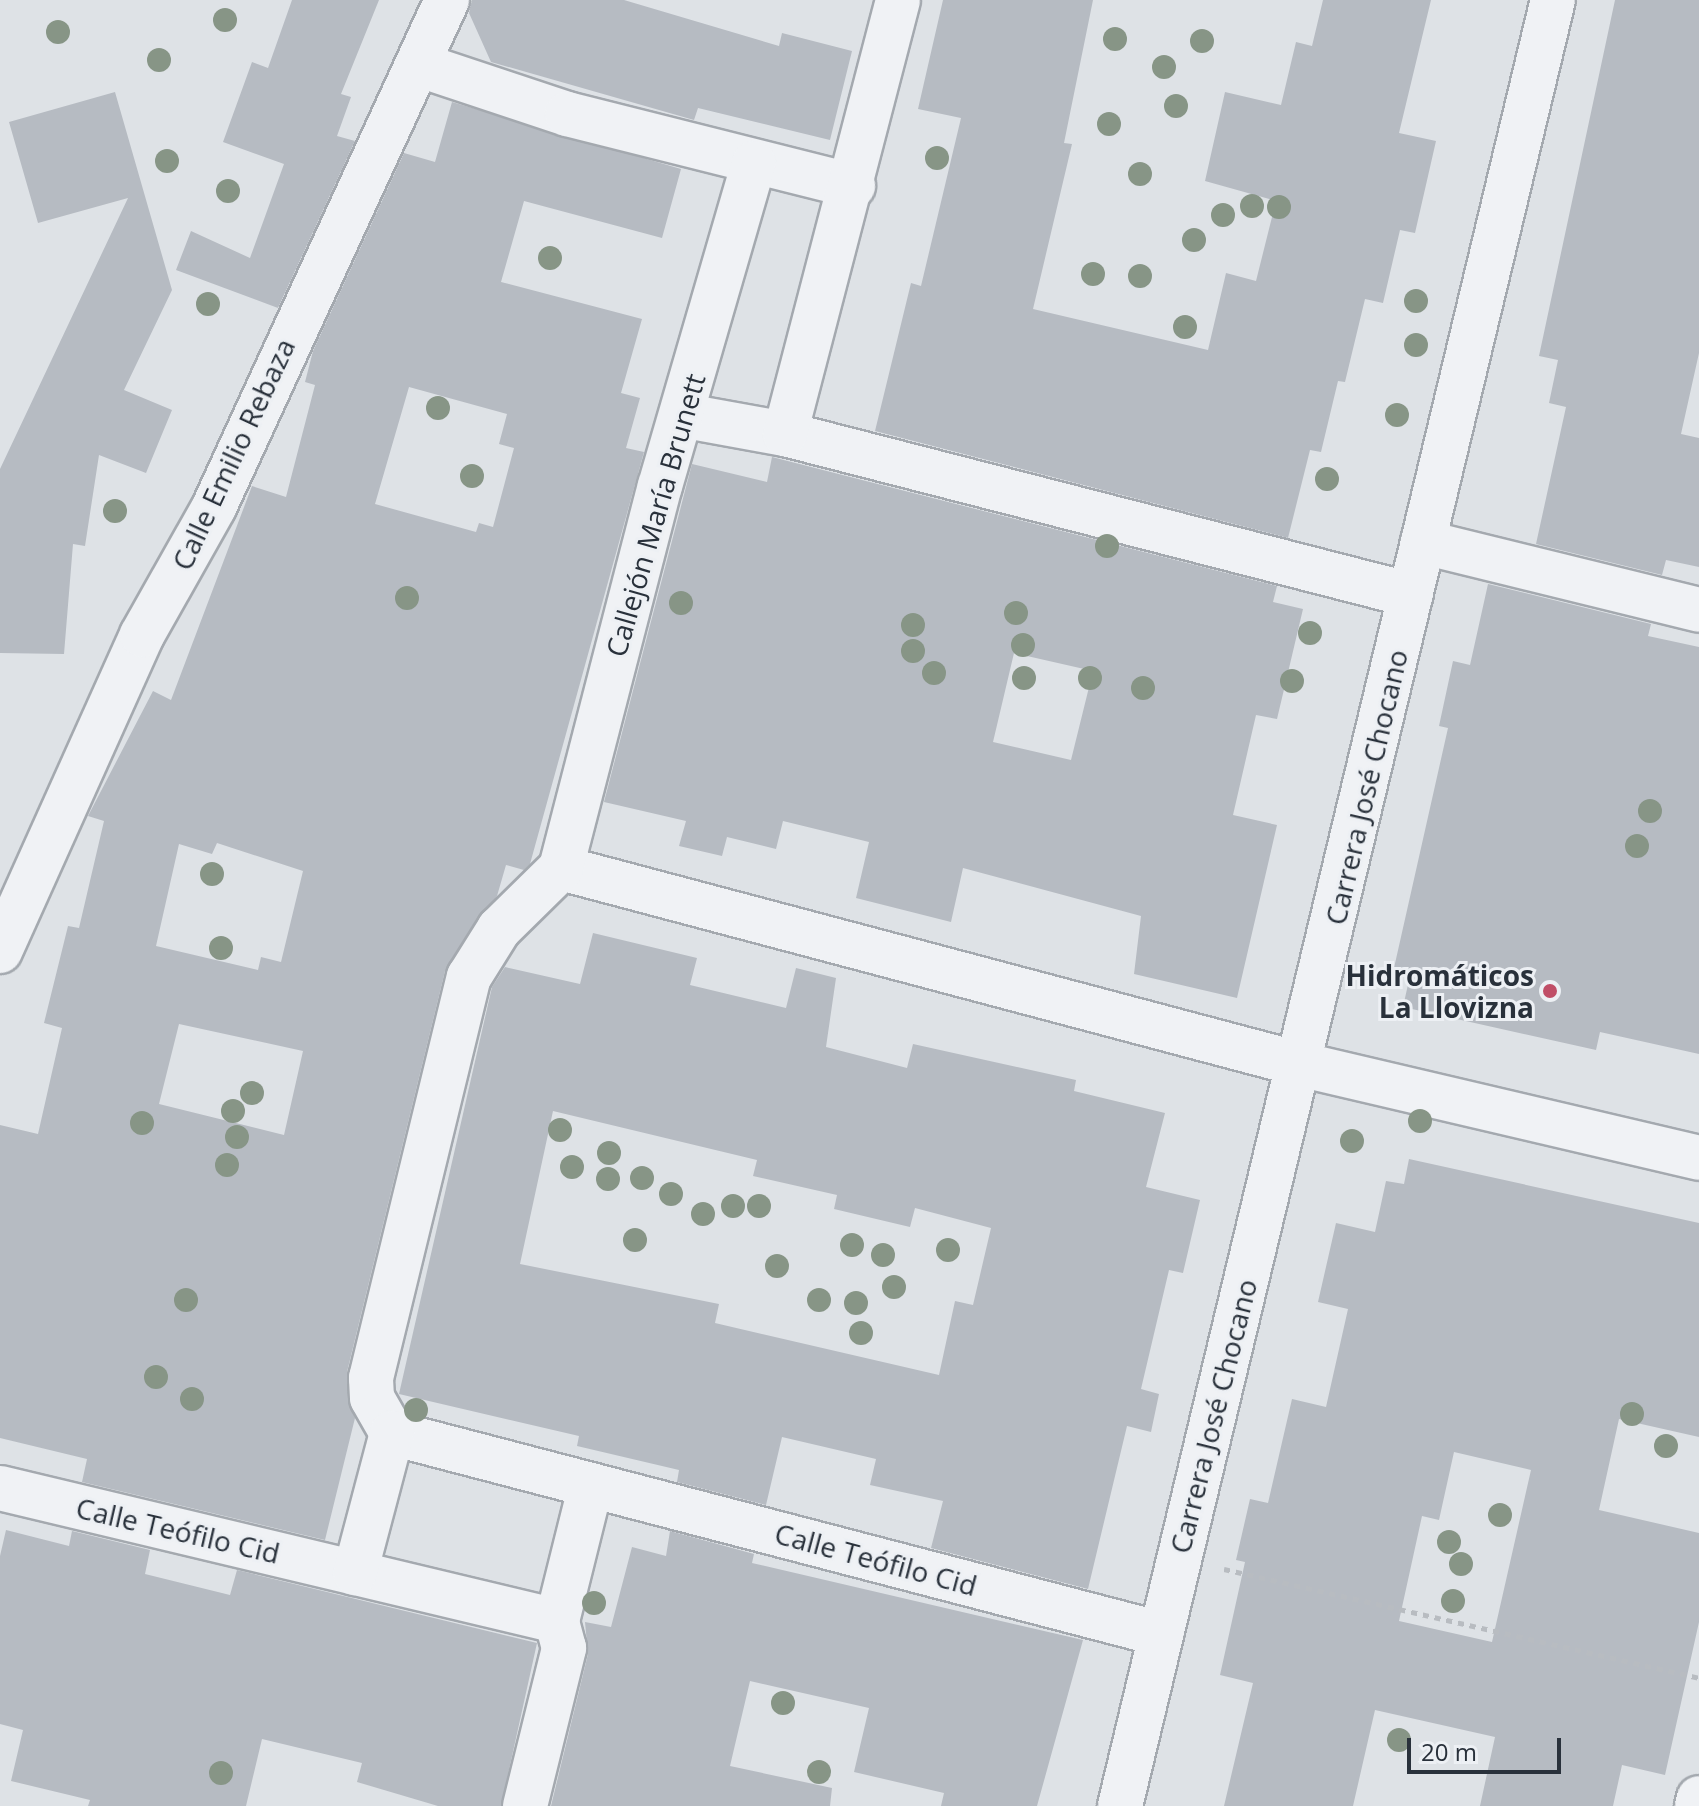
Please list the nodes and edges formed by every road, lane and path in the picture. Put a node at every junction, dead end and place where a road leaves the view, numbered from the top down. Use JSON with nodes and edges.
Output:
{"nodes":[{"id":1,"x":447,"y":0,"type":"edge"},
{"id":2,"x":898,"y":0,"type":"edge"},
{"id":3,"x":1553,"y":0,"type":"edge"},
{"id":4,"x":420,"y":65,"type":"junction"},
{"id":5,"x":754,"y":163,"type":"junction"},
{"id":6,"x":853,"y":186,"type":"junction"},
{"id":7,"x":686,"y":416,"type":"junction"},
{"id":8,"x":785,"y":434,"type":"junction"},
{"id":9,"x":1423,"y":542,"type":"junction"},
{"id":10,"x":1411,"y":595,"type":"junction"},
{"id":11,"x":1699,"y":610,"type":"edge"},
{"id":12,"x":561,"y":868,"type":"junction"},
{"id":13,"x":0,"y":951,"type":"edge"},
{"id":14,"x":1299,"y":1064,"type":"junction"},
{"id":15,"x":1699,"y":1158,"type":"edge"},
{"id":16,"x":392,"y":1433,"type":"junction"},
{"id":17,"x":591,"y":1485,"type":"junction"},
{"id":18,"x":0,"y":1488,"type":"edge"},
{"id":19,"x":1179,"y":1558,"type":"junction"},
{"id":20,"x":355,"y":1573,"type":"junction"},
{"id":21,"x":557,"y":1621,"type":"junction"},
{"id":22,"x":1161,"y":1634,"type":"junction"},
{"id":23,"x":1699,"y":1678,"type":"edge"},
{"id":24,"x":1699,"y":1798,"type":"edge"},
{"id":25,"x":525,"y":1806,"type":"edge"},
{"id":26,"x":1120,"y":1806,"type":"edge"},
{"id":27,"x":1697,"y":1806,"type":"edge"}],
"edges":[{"from":1,"to":4,"type":"street","name":"Calle Emilio Rebaza"},
{"from":2,"to":6,"type":"street"},
{"from":3,"to":9,"type":"street","name":"Carrera José Chocano"},
{"from":4,"to":5,"type":"street"},
{"from":4,"to":13,"type":"street","name":"Calle Emilio Rebaza"},
{"from":5,"to":6,"type":"street"},
{"from":5,"to":7,"type":"street","name":"Callejón María Brunett"},
{"from":6,"to":8,"type":"street"},
{"from":7,"to":8,"type":"street"},
{"from":7,"to":12,"type":"street","name":"Callejón María Brunett"},
{"from":8,"to":10,"type":"street"},
{"from":9,"to":10,"type":"street","name":"Carrera José Chocano"},
{"from":9,"to":11,"type":"street"},
{"from":10,"to":14,"type":"street","name":"Carrera José Chocano"},
{"from":12,"to":14,"type":"street"},
{"from":12,"to":16,"type":"street"},
{"from":14,"to":15,"type":"street"},
{"from":14,"to":19,"type":"street","name":"Carrera José Chocano"},
{"from":16,"to":17,"type":"street","name":"Calle Teófilo Cid"},
{"from":16,"to":20,"type":"street"},
{"from":17,"to":21,"type":"street"},
{"from":17,"to":22,"type":"street","name":"Calle Teófilo Cid"},
{"from":18,"to":20,"type":"street","name":"Calle Teófilo Cid"},
{"from":19,"to":22,"type":"street","name":"Carrera José Chocano"},
{"from":19,"to":23,"type":"path"},
{"from":20,"to":21,"type":"street","name":"Calle Teófilo Cid"},
{"from":21,"to":25,"type":"street"},
{"from":22,"to":26,"type":"street","name":"Carrera José Chocano"},
{"from":24,"to":27,"type":"street"}]}
